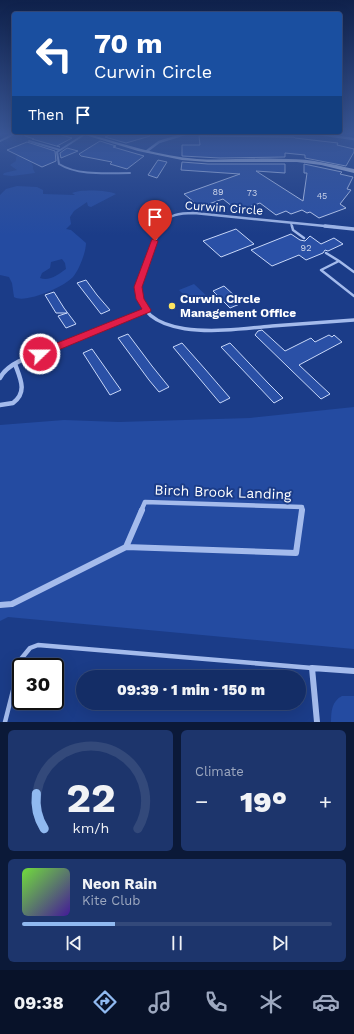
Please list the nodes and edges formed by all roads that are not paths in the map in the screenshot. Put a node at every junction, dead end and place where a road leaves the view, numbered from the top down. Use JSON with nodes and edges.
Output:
{"nodes":[{"id":1,"x":65,"y":168,"type":"edge"},
{"id":2,"x":341,"y":168,"type":"edge"},
{"id":3,"x":354,"y":171,"type":"edge"},
{"id":4,"x":130,"y":173,"type":"dead end"},
{"id":5,"x":290,"y":223,"type":"junction"},
{"id":6,"x":354,"y":229,"type":"edge"},
{"id":7,"x":304,"y":238,"type":"dead end"},
{"id":8,"x":326,"y":252,"type":"dead end"},
{"id":9,"x":339,"y":261,"type":"junction"},
{"id":10,"x":354,"y":272,"type":"edge"},
{"id":11,"x":354,"y":296,"type":"edge"},
{"id":12,"x":147,"y":310,"type":"junction"},
{"id":13,"x":354,"y":320,"type":"edge"},
{"id":14,"x":15,"y":364,"type":"junction"},
{"id":15,"x":0,"y":378,"type":"edge"},
{"id":16,"x":0,"y":405,"type":"edge"},
{"id":17,"x":126,"y":547,"type":"junction"},
{"id":18,"x":0,"y":605,"type":"edge"},
{"id":19,"x":312,"y":668,"type":"junction"},
{"id":20,"x":354,"y":671,"type":"edge"},
{"id":21,"x":6,"y":722,"type":"edge"},
{"id":22,"x":317,"y":722,"type":"edge"}],
"edges":[{"from":1,"to":4,"type":"lane"},
{"from":2,"to":3,"type":"main road"},
{"from":5,"to":6,"type":"street","name":"Curwin Circle"},
{"from":5,"to":7,"type":"lane"},
{"from":5,"to":12,"type":"street","name":"Curwin Circle"},
{"from":8,"to":9,"type":"lane"},
{"from":9,"to":10,"type":"lane"},
{"from":9,"to":11,"type":"lane"},
{"from":12,"to":13,"type":"street","name":"Curwin Circle"},
{"from":12,"to":14,"type":"street"},
{"from":14,"to":15,"type":"street"},
{"from":14,"to":16,"type":"street"},
{"from":17,"to":17,"type":"street","name":"Birch Brook Landing"},
{"from":17,"to":18,"type":"street"},
{"from":19,"to":20,"type":"street"},
{"from":19,"to":21,"type":"lane"},
{"from":19,"to":22,"type":"street"}]}
